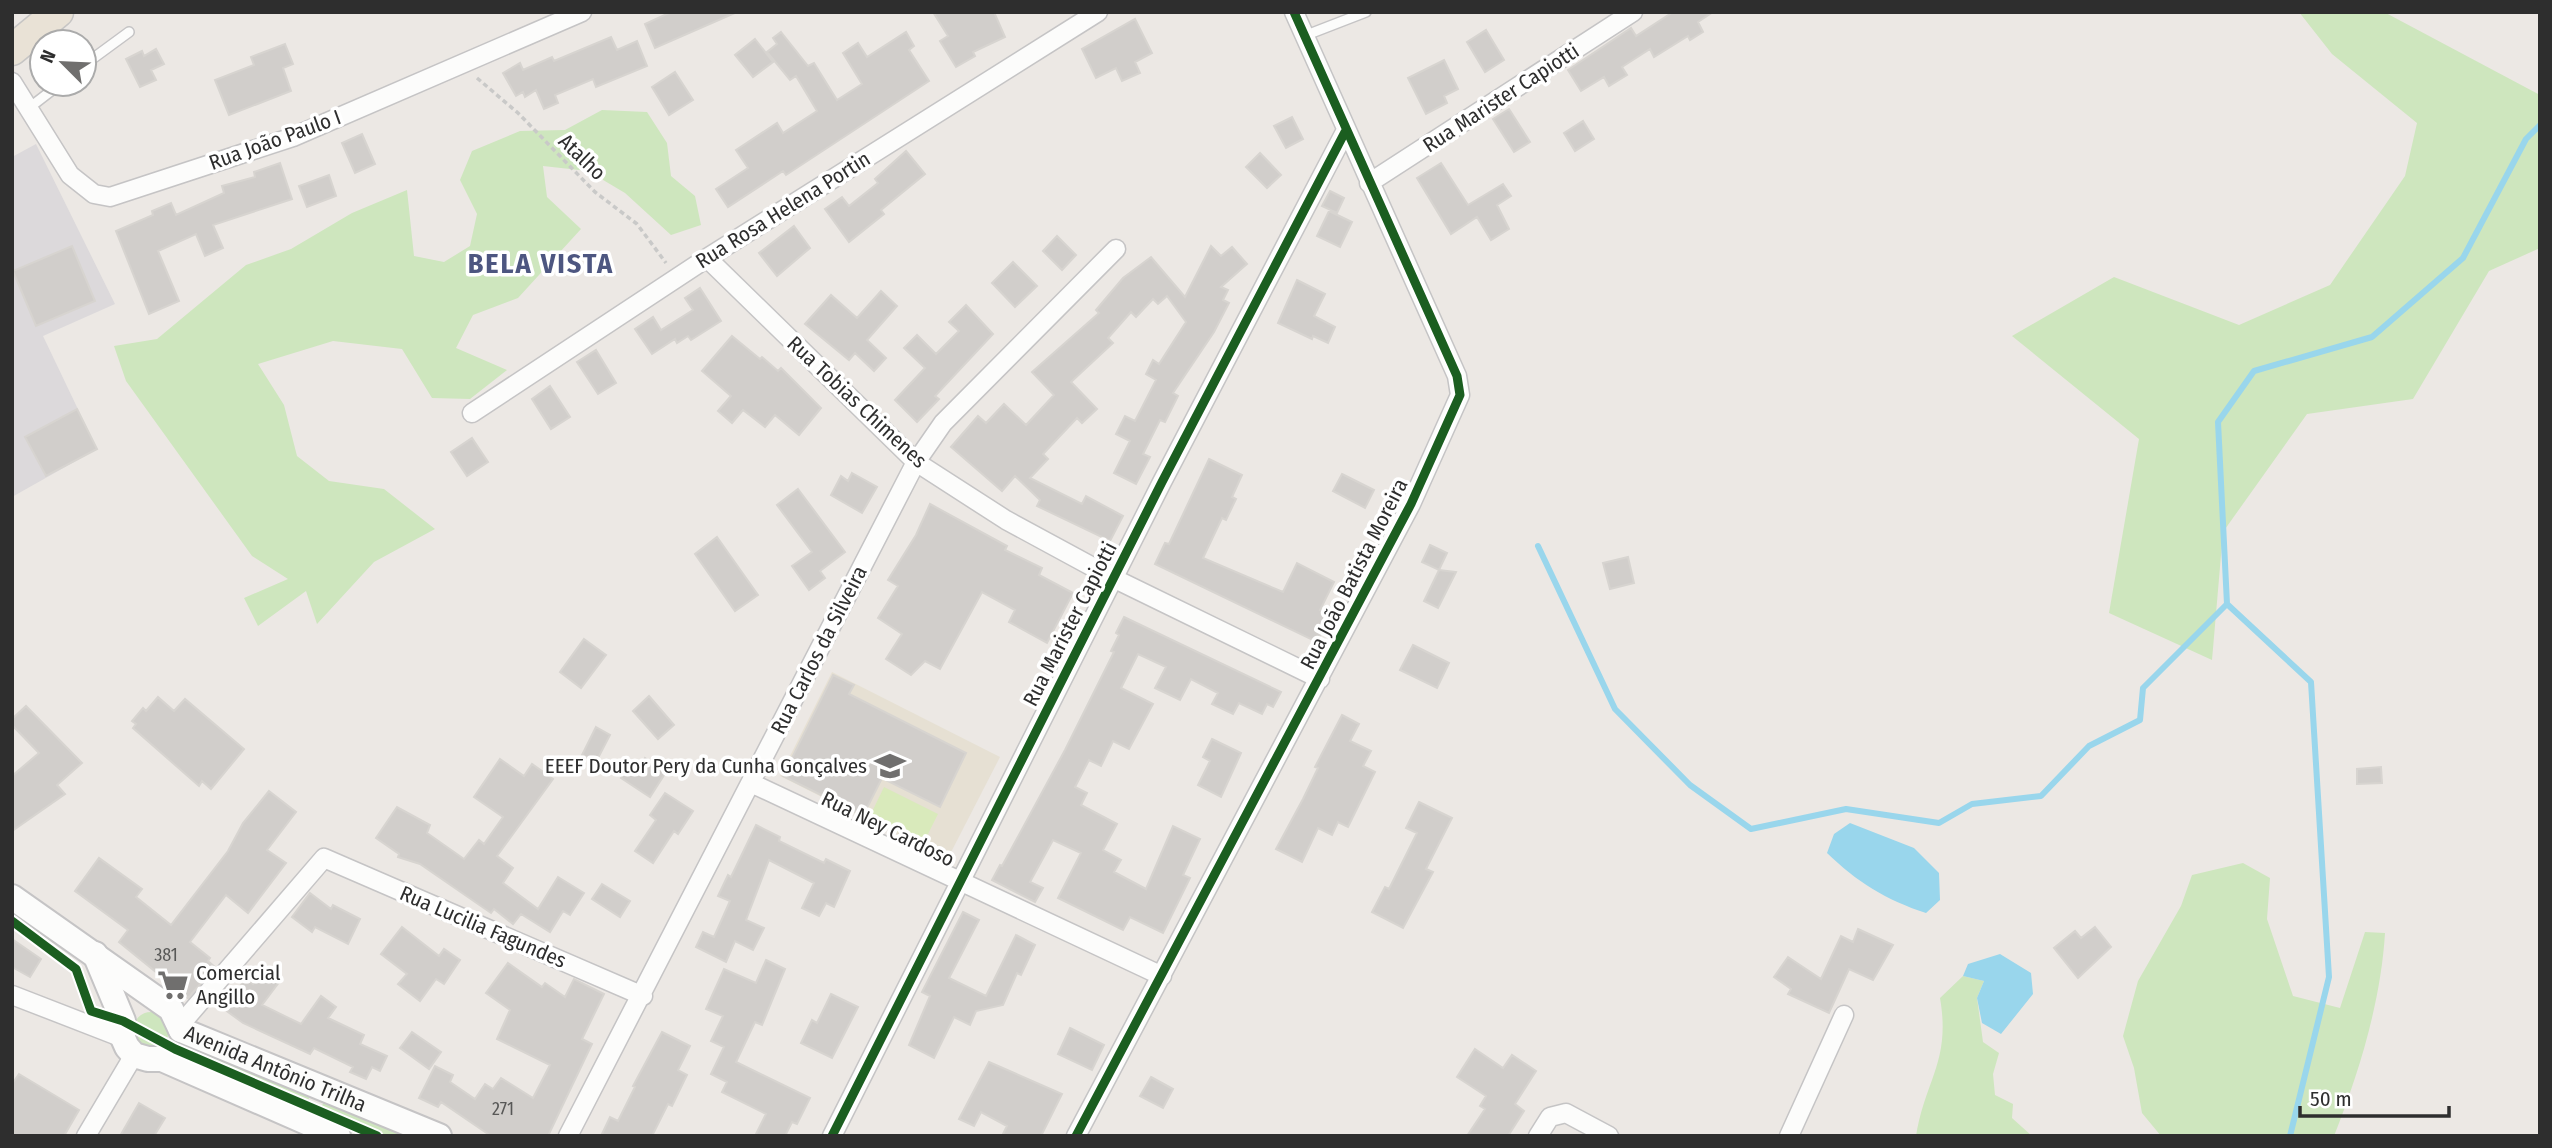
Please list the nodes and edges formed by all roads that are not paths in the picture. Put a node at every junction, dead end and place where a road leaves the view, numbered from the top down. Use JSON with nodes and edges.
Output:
{"nodes":[{"id":1,"x":58,"y":12,"type":"edge"},
{"id":2,"x":582,"y":12,"type":"edge"},
{"id":3,"x":1098,"y":12,"type":"edge"},
{"id":4,"x":1294,"y":12,"type":"edge"},
{"id":5,"x":1366,"y":12,"type":"edge"},
{"id":6,"x":1633,"y":12,"type":"edge"},
{"id":7,"x":129,"y":32,"type":"dead end"},
{"id":8,"x":1304,"y":36,"type":"junction"},
{"id":9,"x":21,"y":43,"type":"edge"},
{"id":10,"x":98,"y":55,"type":"edge"},
{"id":11,"x":12,"y":70,"type":"edge"},
{"id":12,"x":12,"y":82,"type":"edge"},
{"id":13,"x":42,"y":98,"type":"edge"},
{"id":14,"x":29,"y":108,"type":"junction"},
{"id":15,"x":1345,"y":132,"type":"junction"},
{"id":16,"x":1368,"y":183,"type":"junction"},
{"id":17,"x":1116,"y":248,"type":"dead end"},
{"id":18,"x":707,"y":258,"type":"junction"},
{"id":19,"x":472,"y":413,"type":"dead end"},
{"id":20,"x":915,"y":462,"type":"junction"},
{"id":21,"x":1113,"y":578,"type":"junction"},
{"id":22,"x":1320,"y":679,"type":"junction"},
{"id":23,"x":751,"y":783,"type":"junction"},
{"id":24,"x":959,"y":882,"type":"junction"},
{"id":25,"x":12,"y":897,"type":"edge"},
{"id":26,"x":95,"y":954,"type":"junction"},
{"id":27,"x":1162,"y":976,"type":"junction"},
{"id":28,"x":12,"y":995,"type":"edge"},
{"id":29,"x":643,"y":996,"type":"junction"},
{"id":30,"x":158,"y":1002,"type":"junction"},
{"id":31,"x":1844,"y":1015,"type":"dead end"},
{"id":32,"x":181,"y":1027,"type":"junction"},
{"id":33,"x":127,"y":1038,"type":"junction"},
{"id":34,"x":162,"y":1059,"type":"junction"},
{"id":35,"x":86,"y":1136,"type":"edge"},
{"id":36,"x":338,"y":1136,"type":"edge"},
{"id":37,"x":439,"y":1136,"type":"edge"},
{"id":38,"x":568,"y":1136,"type":"edge"},
{"id":39,"x":832,"y":1136,"type":"edge"},
{"id":40,"x":1076,"y":1136,"type":"edge"},
{"id":41,"x":1538,"y":1136,"type":"edge"},
{"id":42,"x":1609,"y":1136,"type":"edge"},
{"id":43,"x":1789,"y":1136,"type":"edge"}],
"edges":[{"from":1,"to":9,"type":"highway"},
{"from":2,"to":14,"type":"street","name":"Rua João Paulo I"},
{"from":3,"to":18,"type":"street","name":"Rua Rosa Helena Portin"},
{"from":4,"to":8,"type":"street","name":"Rua João Batista Moreira"},
{"from":5,"to":8,"type":"lane"},
{"from":6,"to":16,"type":"street","name":"Rua Marister Capiotti"},
{"from":7,"to":10,"type":"lane"},
{"from":8,"to":15,"type":"street","name":"Rua João Batista Moreira"},
{"from":9,"to":11,"type":"street"},
{"from":12,"to":14,"type":"street","name":"Rua João Paulo I"},
{"from":13,"to":14,"type":"lane"},
{"from":15,"to":16,"type":"street","name":"Rua João Batista Moreira"},
{"from":15,"to":21,"type":"street","name":"Rua Marister Capiotti"},
{"from":16,"to":22,"type":"street","name":"Rua João Batista Moreira"},
{"from":17,"to":20,"type":"street","name":"Rua Carlos da Silveira"},
{"from":18,"to":19,"type":"street","name":"Rua Rosa Helena Portin"},
{"from":18,"to":20,"type":"street","name":"Rua Tobias Chimenes"},
{"from":20,"to":21,"type":"street","name":"Rua Tobias Chimenes"},
{"from":20,"to":23,"type":"street","name":"Rua Carlos da Silveira"},
{"from":21,"to":22,"type":"street","name":"Rua Tobias Chimenes"},
{"from":21,"to":24,"type":"street","name":"Rua Marister Capiotti"},
{"from":22,"to":27,"type":"street","name":"Rua João Batista Moreira"},
{"from":23,"to":24,"type":"street","name":"Rua Ney Cardoso"},
{"from":23,"to":29,"type":"street","name":"Rua Carlos da Silveira"},
{"from":24,"to":27,"type":"street","name":"Rua Ney Cardoso"},
{"from":24,"to":39,"type":"street","name":"Rua Marister Capiotti"},
{"from":25,"to":26,"type":"main road","name":"Avenida Antônio Trilha"},
{"from":26,"to":30,"type":"main road","name":"Avenida Antônio Trilha"},
{"from":26,"to":33,"type":"main road"},
{"from":27,"to":40,"type":"street","name":"Rua João Batista Moreira"},
{"from":28,"to":33,"type":"street"},
{"from":29,"to":32,"type":"street","name":"Rua Lucilia Fagundes"},
{"from":29,"to":38,"type":"street","name":"Rua Carlos da Silveira"},
{"from":30,"to":32,"type":"main road","name":"Avenida Antônio Trilha"},
{"from":30,"to":33,"type":"main road"},
{"from":31,"to":43,"type":"street"},
{"from":32,"to":34,"type":"main road"},
{"from":32,"to":37,"type":"main road","name":"Avenida Antônio Trilha"},
{"from":33,"to":34,"type":"main road","name":"Avenida Antônio Trilha"},
{"from":33,"to":35,"type":"street"},
{"from":34,"to":36,"type":"main road","name":"Avenida Antônio Trilha"},
{"from":41,"to":42,"type":"street"}]}
